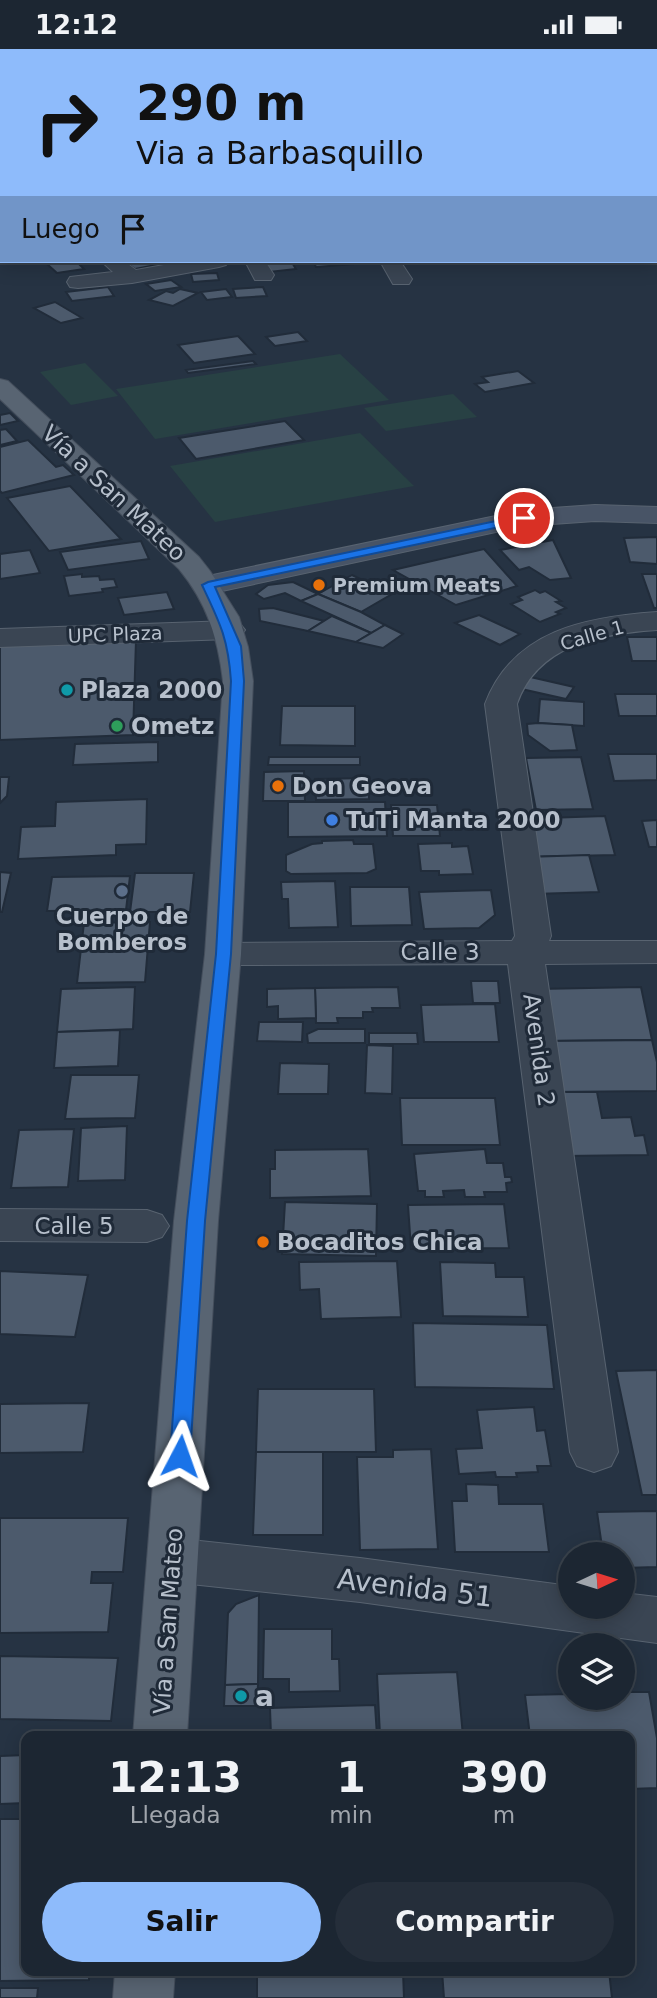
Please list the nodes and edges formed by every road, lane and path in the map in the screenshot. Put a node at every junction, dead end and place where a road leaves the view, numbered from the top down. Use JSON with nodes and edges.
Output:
{"nodes":[{"id":1,"x":208,"y":263,"type":"edge"},
{"id":2,"x":126,"y":278,"type":"edge"},
{"id":3,"x":78,"y":282,"type":"dead end"},
{"id":4,"x":0,"y":386,"type":"edge"},
{"id":5,"x":657,"y":515,"type":"edge"},
{"id":6,"x":208,"y":585,"type":"junction"},
{"id":7,"x":657,"y":621,"type":"edge"},
{"id":8,"x":230,"y":630,"type":"junction"},
{"id":9,"x":0,"y":638,"type":"edge"},
{"id":10,"x":531,"y":659,"type":"joint"},
{"id":11,"x":657,"y":951,"type":"edge"},
{"id":12,"x":525,"y":952,"type":"junction"},
{"id":13,"x":223,"y":954,"type":"junction"},
{"id":14,"x":0,"y":1225,"type":"edge"},
{"id":15,"x":147,"y":1226,"type":"dead end"},
{"id":16,"x":594,"y":1452,"type":"dead end"},
{"id":17,"x":172,"y":1560,"type":"junction"},
{"id":18,"x":657,"y":1620,"type":"edge"},
{"id":19,"x":160,"y":1731,"type":"edge"},
{"id":20,"x":145,"y":1976,"type":"edge"},
{"id":21,"x":143,"y":1998,"type":"edge"}],
"edges":[{"from":1,"to":2,"type":"street"},
{"from":2,"to":3,"type":"street"},
{"from":4,"to":6,"type":"main road","name":"Vía a San Mateo"},
{"from":5,"to":6,"type":"main road"},
{"from":6,"to":8,"type":"main road","name":"Vía a San Mateo"},
{"from":7,"to":10,"type":"street","name":"Calle 1"},
{"from":8,"to":9,"type":"street","name":"UPC Plaza"},
{"from":8,"to":13,"type":"main road","name":"Vía a San Mateo"},
{"from":10,"to":12,"type":"street","name":"Avenida 2"},
{"from":11,"to":12,"type":"street","name":"Calle 3"},
{"from":12,"to":13,"type":"street","name":"Calle 3"},
{"from":12,"to":16,"type":"street","name":"Avenida 2"},
{"from":13,"to":17,"type":"main road","name":"Vía a San Mateo"},
{"from":14,"to":15,"type":"street","name":"Calle 5"},
{"from":17,"to":18,"type":"street","name":"Avenida 51"},
{"from":17,"to":19,"type":"main road","name":"Vía a San Mateo"},
{"from":20,"to":21,"type":"main road"}]}
